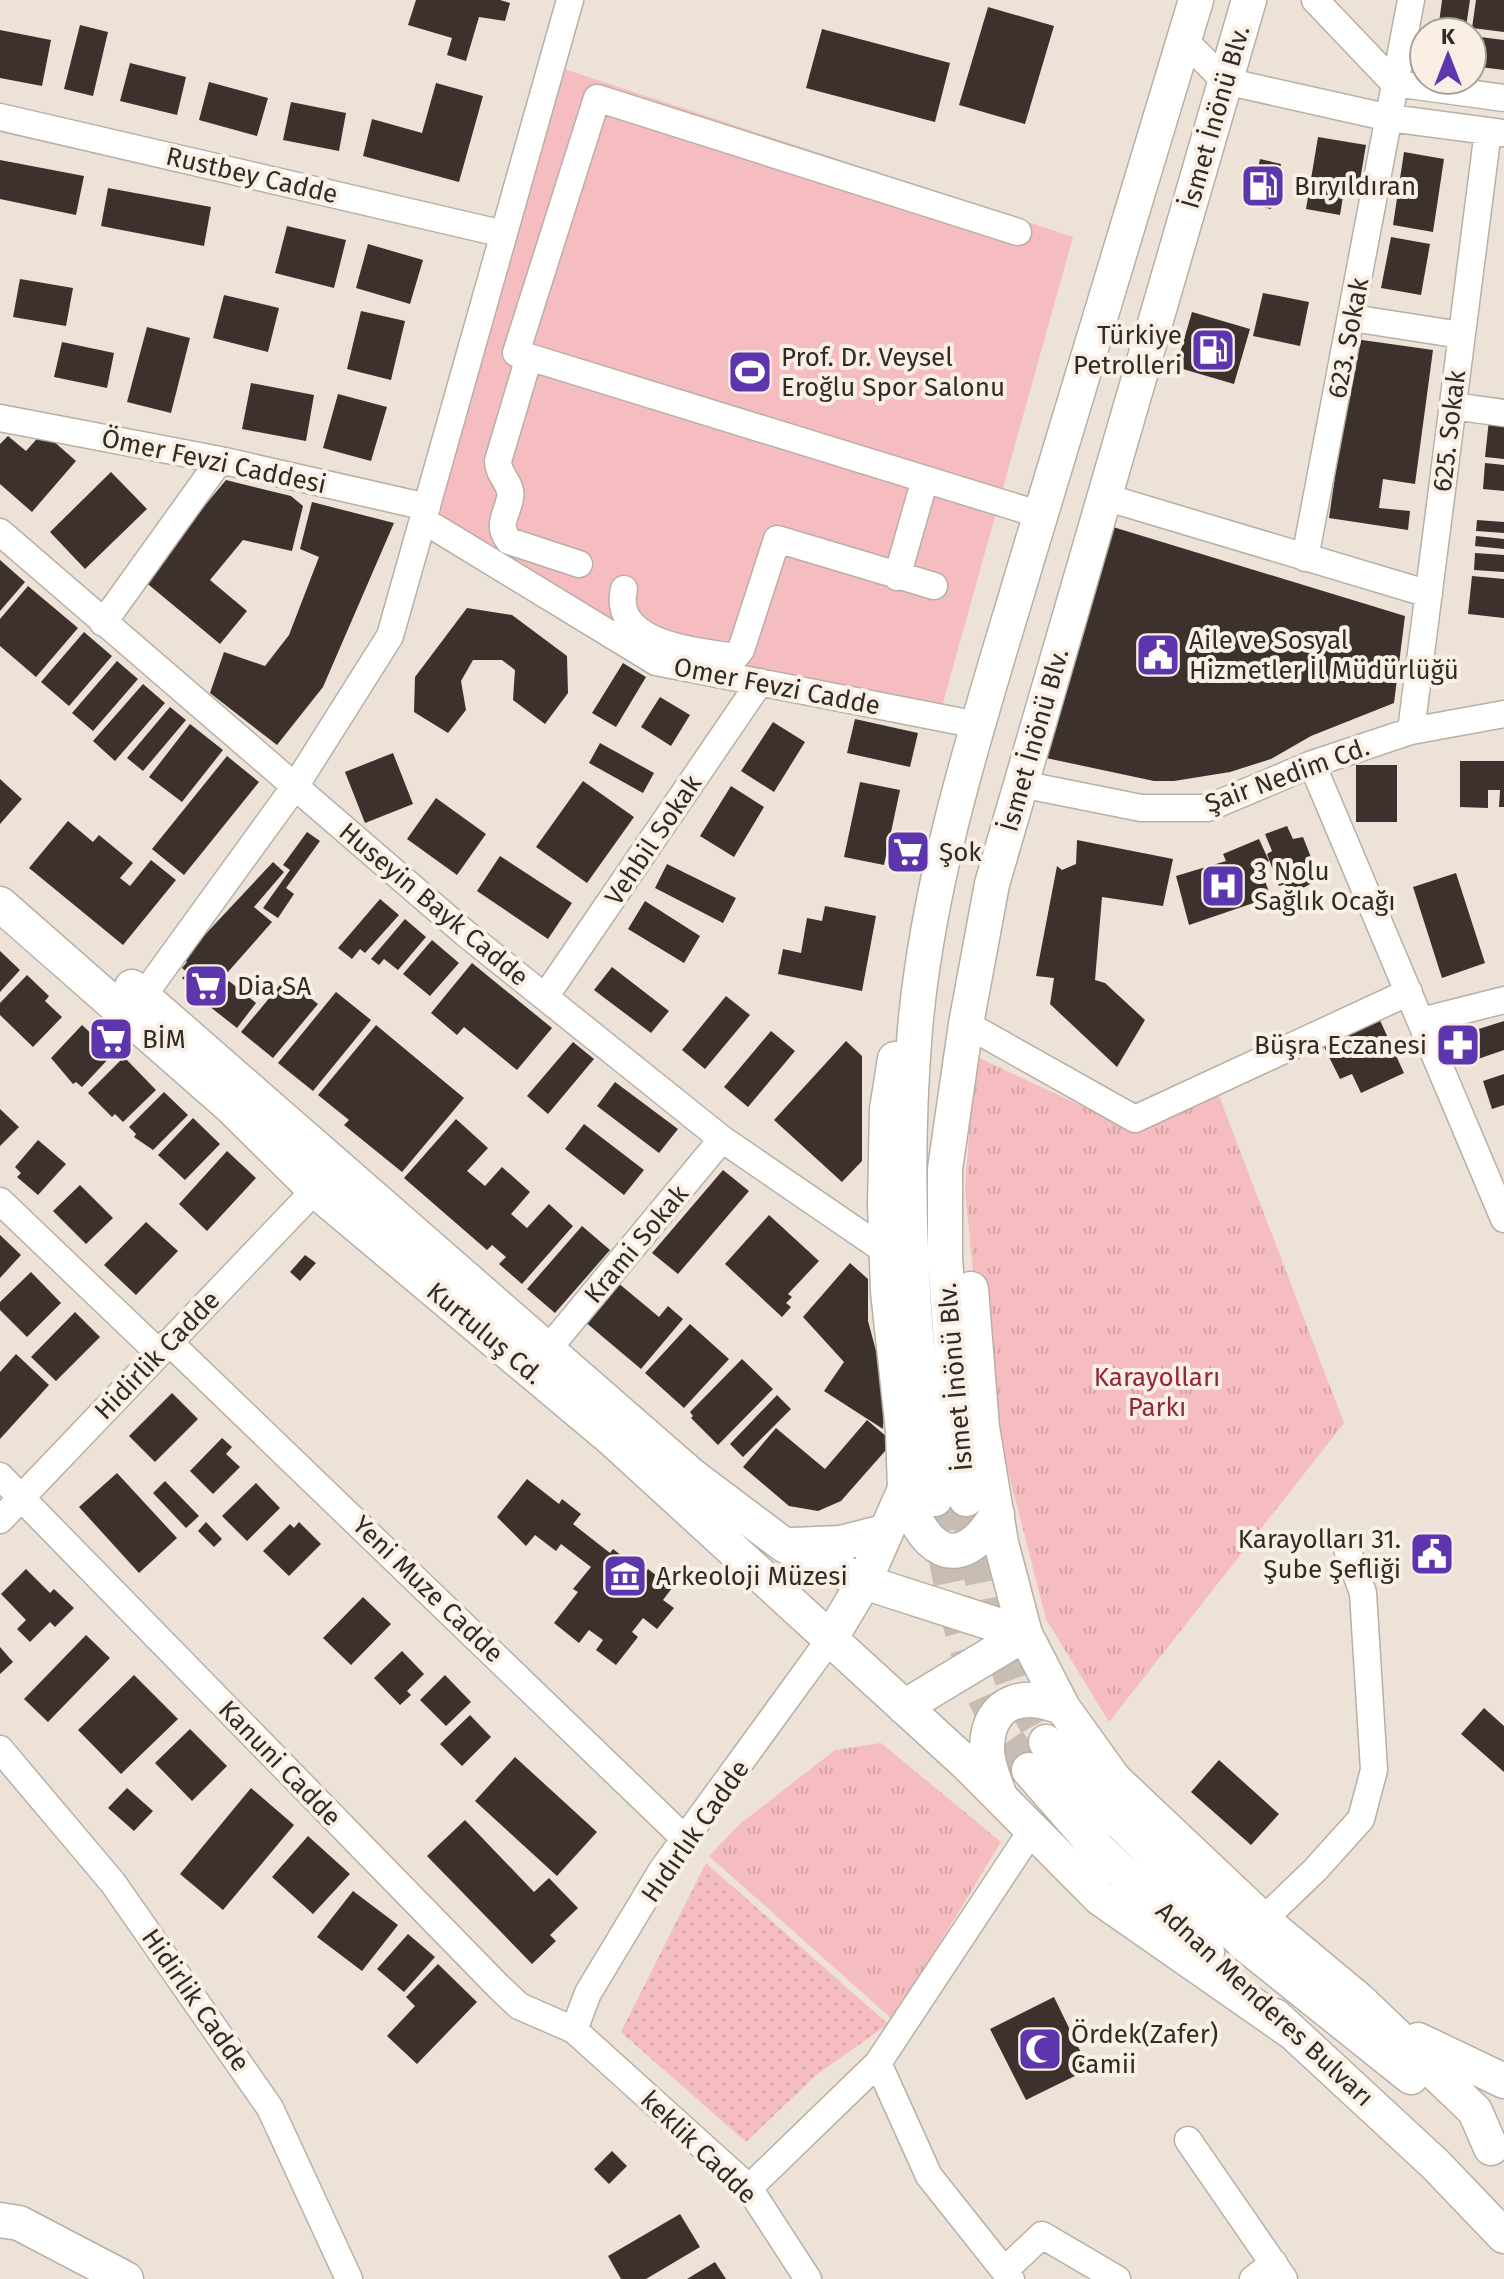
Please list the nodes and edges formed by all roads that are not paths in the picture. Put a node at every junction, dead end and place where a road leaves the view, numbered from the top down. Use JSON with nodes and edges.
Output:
{"nodes":[{"id":1,"x":570,"y":0,"type":"edge"},
{"id":2,"x":1196,"y":0,"type":"edge"},
{"id":3,"x":1249,"y":0,"type":"edge"},
{"id":4,"x":1315,"y":0,"type":"edge"},
{"id":5,"x":1411,"y":0,"type":"edge"},
{"id":6,"x":1184,"y":40,"type":"junction"},
{"id":7,"x":1225,"y":81,"type":"junction"},
{"id":8,"x":1394,"y":83,"type":"junction"},
{"id":9,"x":1504,"y":98,"type":"edge"},
{"id":10,"x":0,"y":117,"type":"edge"},
{"id":11,"x":1390,"y":118,"type":"junction"},
{"id":12,"x":1496,"y":132,"type":"edge"},
{"id":13,"x":1018,"y":232,"type":"dead end"},
{"id":14,"x":504,"y":234,"type":"junction"},
{"id":15,"x":1352,"y":318,"type":"junction"},
{"id":16,"x":1461,"y":335,"type":"junction"},
{"id":17,"x":529,"y":357,"type":"junction"},
{"id":18,"x":1452,"y":406,"type":"junction"},
{"id":19,"x":1504,"y":413,"type":"edge"},
{"id":20,"x":0,"y":418,"type":"edge"},
{"id":21,"x":220,"y":460,"type":"junction"},
{"id":22,"x":925,"y":479,"type":"junction"},
{"id":23,"x":1105,"y":497,"type":"junction"},
{"id":24,"x":425,"y":514,"type":"junction"},
{"id":25,"x":1041,"y":515,"type":"junction"},
{"id":26,"x":0,"y":532,"type":"edge"},
{"id":27,"x":1305,"y":558,"type":"junction"},
{"id":28,"x":579,"y":564,"type":"dead end"},
{"id":29,"x":897,"y":577,"type":"junction"},
{"id":30,"x":934,"y":586,"type":"dead end"},
{"id":31,"x":624,"y":589,"type":"dead end"},
{"id":32,"x":1429,"y":594,"type":"junction"},
{"id":33,"x":103,"y":623,"type":"junction"},
{"id":34,"x":760,"y":682,"type":"junction"},
{"id":35,"x":1504,"y":714,"type":"edge"},
{"id":36,"x":978,"y":725,"type":"junction"},
{"id":37,"x":1411,"y":731,"type":"junction"},
{"id":38,"x":1312,"y":764,"type":"junction"},
{"id":39,"x":1021,"y":784,"type":"junction"},
{"id":40,"x":296,"y":785,"type":"junction"},
{"id":41,"x":941,"y":868,"type":"junction"},
{"id":42,"x":0,"y":876,"type":"edge"},
{"id":43,"x":0,"y":904,"type":"edge"},
{"id":44,"x":1409,"y":992,"type":"junction"},
{"id":45,"x":143,"y":996,"type":"junction"},
{"id":46,"x":545,"y":997,"type":"junction"},
{"id":47,"x":1504,"y":1000,"type":"edge"},
{"id":48,"x":1421,"y":1021,"type":"junction"},
{"id":49,"x":966,"y":1024,"type":"junction"},
{"id":50,"x":956,"y":1089,"type":"junction"},
{"id":51,"x":722,"y":1139,"type":"junction"},
{"id":52,"x":315,"y":1190,"type":"junction"},
{"id":53,"x":0,"y":1201,"type":"edge"},
{"id":54,"x":1504,"y":1219,"type":"edge"},
{"id":55,"x":887,"y":1252,"type":"junction"},
{"id":56,"x":164,"y":1348,"type":"junction"},
{"id":57,"x":548,"y":1349,"type":"junction"},
{"id":58,"x":0,"y":1476,"type":"edge"},
{"id":59,"x":935,"y":1496,"type":"junction"},
{"id":60,"x":23,"y":1497,"type":"junction"},
{"id":61,"x":997,"y":1514,"type":"junction"},
{"id":62,"x":0,"y":1520,"type":"edge"},
{"id":63,"x":884,"y":1532,"type":"junction"},
{"id":64,"x":784,"y":1545,"type":"junction"},
{"id":65,"x":1346,"y":1546,"type":"dead end"},
{"id":66,"x":864,"y":1582,"type":"junction"},
{"id":67,"x":1025,"y":1634,"type":"junction"},
{"id":68,"x":830,"y":1639,"type":"junction"},
{"id":69,"x":904,"y":1707,"type":"junction"},
{"id":70,"x":1063,"y":1708,"type":"junction"},
{"id":71,"x":0,"y":1749,"type":"edge"},
{"id":72,"x":1001,"y":1799,"type":"junction"},
{"id":73,"x":1032,"y":1830,"type":"junction"},
{"id":74,"x":684,"y":1838,"type":"junction"},
{"id":75,"x":1263,"y":1920,"type":"junction"},
{"id":76,"x":1382,"y":2022,"type":"junction"},
{"id":77,"x":574,"y":2030,"type":"junction"},
{"id":78,"x":1292,"y":2032,"type":"junction"},
{"id":79,"x":878,"y":2063,"type":"junction"},
{"id":80,"x":1504,"y":2081,"type":"edge"},
{"id":81,"x":1188,"y":2140,"type":"dead end"},
{"id":82,"x":1498,"y":2154,"type":"edge"},
{"id":83,"x":749,"y":2188,"type":"junction"},
{"id":84,"x":0,"y":2220,"type":"edge"},
{"id":85,"x":1504,"y":2236,"type":"edge"},
{"id":86,"x":1008,"y":2274,"type":"edge"},
{"id":87,"x":1271,"y":2274,"type":"edge"},
{"id":88,"x":126,"y":2279,"type":"edge"},
{"id":89,"x":349,"y":2279,"type":"edge"},
{"id":90,"x":808,"y":2279,"type":"edge"},
{"id":91,"x":1117,"y":2279,"type":"edge"}],
"edges":[{"from":1,"to":14,"type":"street"},
{"from":2,"to":6,"type":"main road","name":"İsmet İnönü Blv."},
{"from":3,"to":7,"type":"main road","name":"İsmet İnönü Blv."},
{"from":4,"to":8,"type":"street"},
{"from":5,"to":8,"type":"street","name":"623. Sokak"},
{"from":6,"to":7,"type":"street"},
{"from":6,"to":25,"type":"main road","name":"İsmet İnönü Blv."},
{"from":7,"to":11,"type":"street"},
{"from":7,"to":23,"type":"main road","name":"İsmet İnönü Blv."},
{"from":8,"to":9,"type":"street"},
{"from":8,"to":11,"type":"street","name":"623. Sokak"},
{"from":10,"to":14,"type":"street","name":"Rustbey Cadde"},
{"from":11,"to":12,"type":"street"},
{"from":11,"to":15,"type":"street","name":"623. Sokak"},
{"from":12,"to":16,"type":"street","name":"625. Sokak"},
{"from":13,"to":17,"type":"street"},
{"from":14,"to":24,"type":"street"},
{"from":15,"to":16,"type":"street"},
{"from":15,"to":27,"type":"street","name":"623. Sokak"},
{"from":16,"to":18,"type":"street","name":"625. Sokak"},
{"from":17,"to":22,"type":"street"},
{"from":17,"to":28,"type":"street"},
{"from":18,"to":19,"type":"street"},
{"from":18,"to":32,"type":"street","name":"625. Sokak"},
{"from":20,"to":21,"type":"street","name":"Ömer Fevzi Caddesi"},
{"from":21,"to":24,"type":"street","name":"Ömer Fevzi Caddesi"},
{"from":21,"to":33,"type":"street"},
{"from":22,"to":25,"type":"street"},
{"from":22,"to":29,"type":"street"},
{"from":23,"to":27,"type":"street"},
{"from":23,"to":39,"type":"main road","name":"İsmet İnönü Blv."},
{"from":24,"to":34,"type":"street","name":"Omer Fevzi Cadde"},
{"from":24,"to":40,"type":"street"},
{"from":25,"to":36,"type":"main road","name":"İsmet İnönü Blv."},
{"from":26,"to":33,"type":"street","name":"Huseyin Bayk Cadde"},
{"from":27,"to":32,"type":"street"},
{"from":29,"to":30,"type":"street"},
{"from":29,"to":31,"type":"street"},
{"from":32,"to":37,"type":"street","name":"625. Sokak"},
{"from":33,"to":40,"type":"street","name":"Huseyin Bayk Cadde"},
{"from":34,"to":36,"type":"street","name":"Omer Fevzi Cadde"},
{"from":34,"to":46,"type":"street","name":"Vehbil Sokak"},
{"from":35,"to":37,"type":"street","name":"Şair Nedim Cd."},
{"from":36,"to":41,"type":"main road","name":"İsmet İnönü Blv."},
{"from":37,"to":38,"type":"street","name":"Şair Nedim Cd."},
{"from":38,"to":39,"type":"street","name":"Şair Nedim Cd."},
{"from":38,"to":44,"type":"street"},
{"from":39,"to":49,"type":"main road","name":"İsmet İnönü Blv."},
{"from":40,"to":45,"type":"street"},
{"from":40,"to":46,"type":"street","name":"Huseyin Bayk Cadde"},
{"from":41,"to":55,"type":"main road"},
{"from":41,"to":59,"type":"main road","name":"İsmet İnönü Blv."},
{"from":42,"to":45,"type":"main road","name":"Kurtuluş Cd."},
{"from":43,"to":52,"type":"main road","name":"Kurtuluş Cd."},
{"from":44,"to":48,"type":"street"},
{"from":44,"to":49,"type":"street"},
{"from":45,"to":57,"type":"main road","name":"Kurtuluş Cd."},
{"from":46,"to":51,"type":"street","name":"Huseyin Bayk Cadde"},
{"from":47,"to":48,"type":"street"},
{"from":48,"to":54,"type":"street"},
{"from":49,"to":50,"type":"main road","name":"İsmet İnönü Blv."},
{"from":50,"to":59,"type":"main road","name":"İsmet İnönü Blv."},
{"from":50,"to":61,"type":"main road"},
{"from":51,"to":55,"type":"street","name":"Huseyin Bayk Cadde"},
{"from":51,"to":57,"type":"street","name":"Krami Sokak"},
{"from":52,"to":56,"type":"street","name":"Hidirlik Cadde"},
{"from":52,"to":68,"type":"main road","name":"Kurtuluş Cd."},
{"from":53,"to":56,"type":"street","name":"Yeni Muze Cadde"},
{"from":55,"to":59,"type":"main road"},
{"from":56,"to":60,"type":"street","name":"Hidirlik Cadde"},
{"from":56,"to":74,"type":"street","name":"Yeni Muze Cadde"},
{"from":57,"to":64,"type":"main road","name":"Kurtuluş Cd."},
{"from":58,"to":60,"type":"street","name":"Kanuni Cadde"},
{"from":59,"to":61,"type":"main road"},
{"from":59,"to":63,"type":"main road"},
{"from":60,"to":62,"type":"street","name":"Hidirlik Cadde"},
{"from":60,"to":77,"type":"street","name":"Kanuni Cadde"},
{"from":61,"to":67,"type":"main road"},
{"from":63,"to":64,"type":"main road"},
{"from":63,"to":66,"type":"main road"},
{"from":64,"to":66,"type":"main road","name":"Kurtuluş Cd."},
{"from":65,"to":75,"type":"street"},
{"from":66,"to":67,"type":"main road","name":"Kurtuluş Cd."},
{"from":66,"to":68,"type":"main road"},
{"from":67,"to":69,"type":"main road"},
{"from":67,"to":70,"type":"main road"},
{"from":68,"to":69,"type":"main road","name":"Kurtuluş Cd."},
{"from":68,"to":74,"type":"street","name":"Hıdırlık Cadde"},
{"from":69,"to":72,"type":"main road","name":"Kurtuluş Cd."},
{"from":70,"to":72,"type":"main road"},
{"from":70,"to":75,"type":"main road"},
{"from":71,"to":89,"type":"street","name":"Hidirlik Cadde"},
{"from":72,"to":73,"type":"main road","name":"Kurtuluş Cd."},
{"from":73,"to":78,"type":"main road","name":"Kurtuluş Cd."},
{"from":73,"to":79,"type":"street"},
{"from":74,"to":77,"type":"street","name":"Hıdırlık Cadde"},
{"from":75,"to":76,"type":"main road"},
{"from":76,"to":80,"type":"main road"},
{"from":76,"to":82,"type":"main road"},
{"from":77,"to":83,"type":"street","name":"keklik Cadde"},
{"from":78,"to":82,"type":"main road","name":"Adnan Menderes Bulvarı"},
{"from":78,"to":85,"type":"main road","name":"Adnan Menderes Bulvarı"},
{"from":79,"to":83,"type":"street"},
{"from":79,"to":86,"type":"street"},
{"from":81,"to":87,"type":"street"},
{"from":83,"to":90,"type":"street","name":"keklik Cadde"},
{"from":84,"to":88,"type":"main road"},
{"from":86,"to":91,"type":"street"}]}
